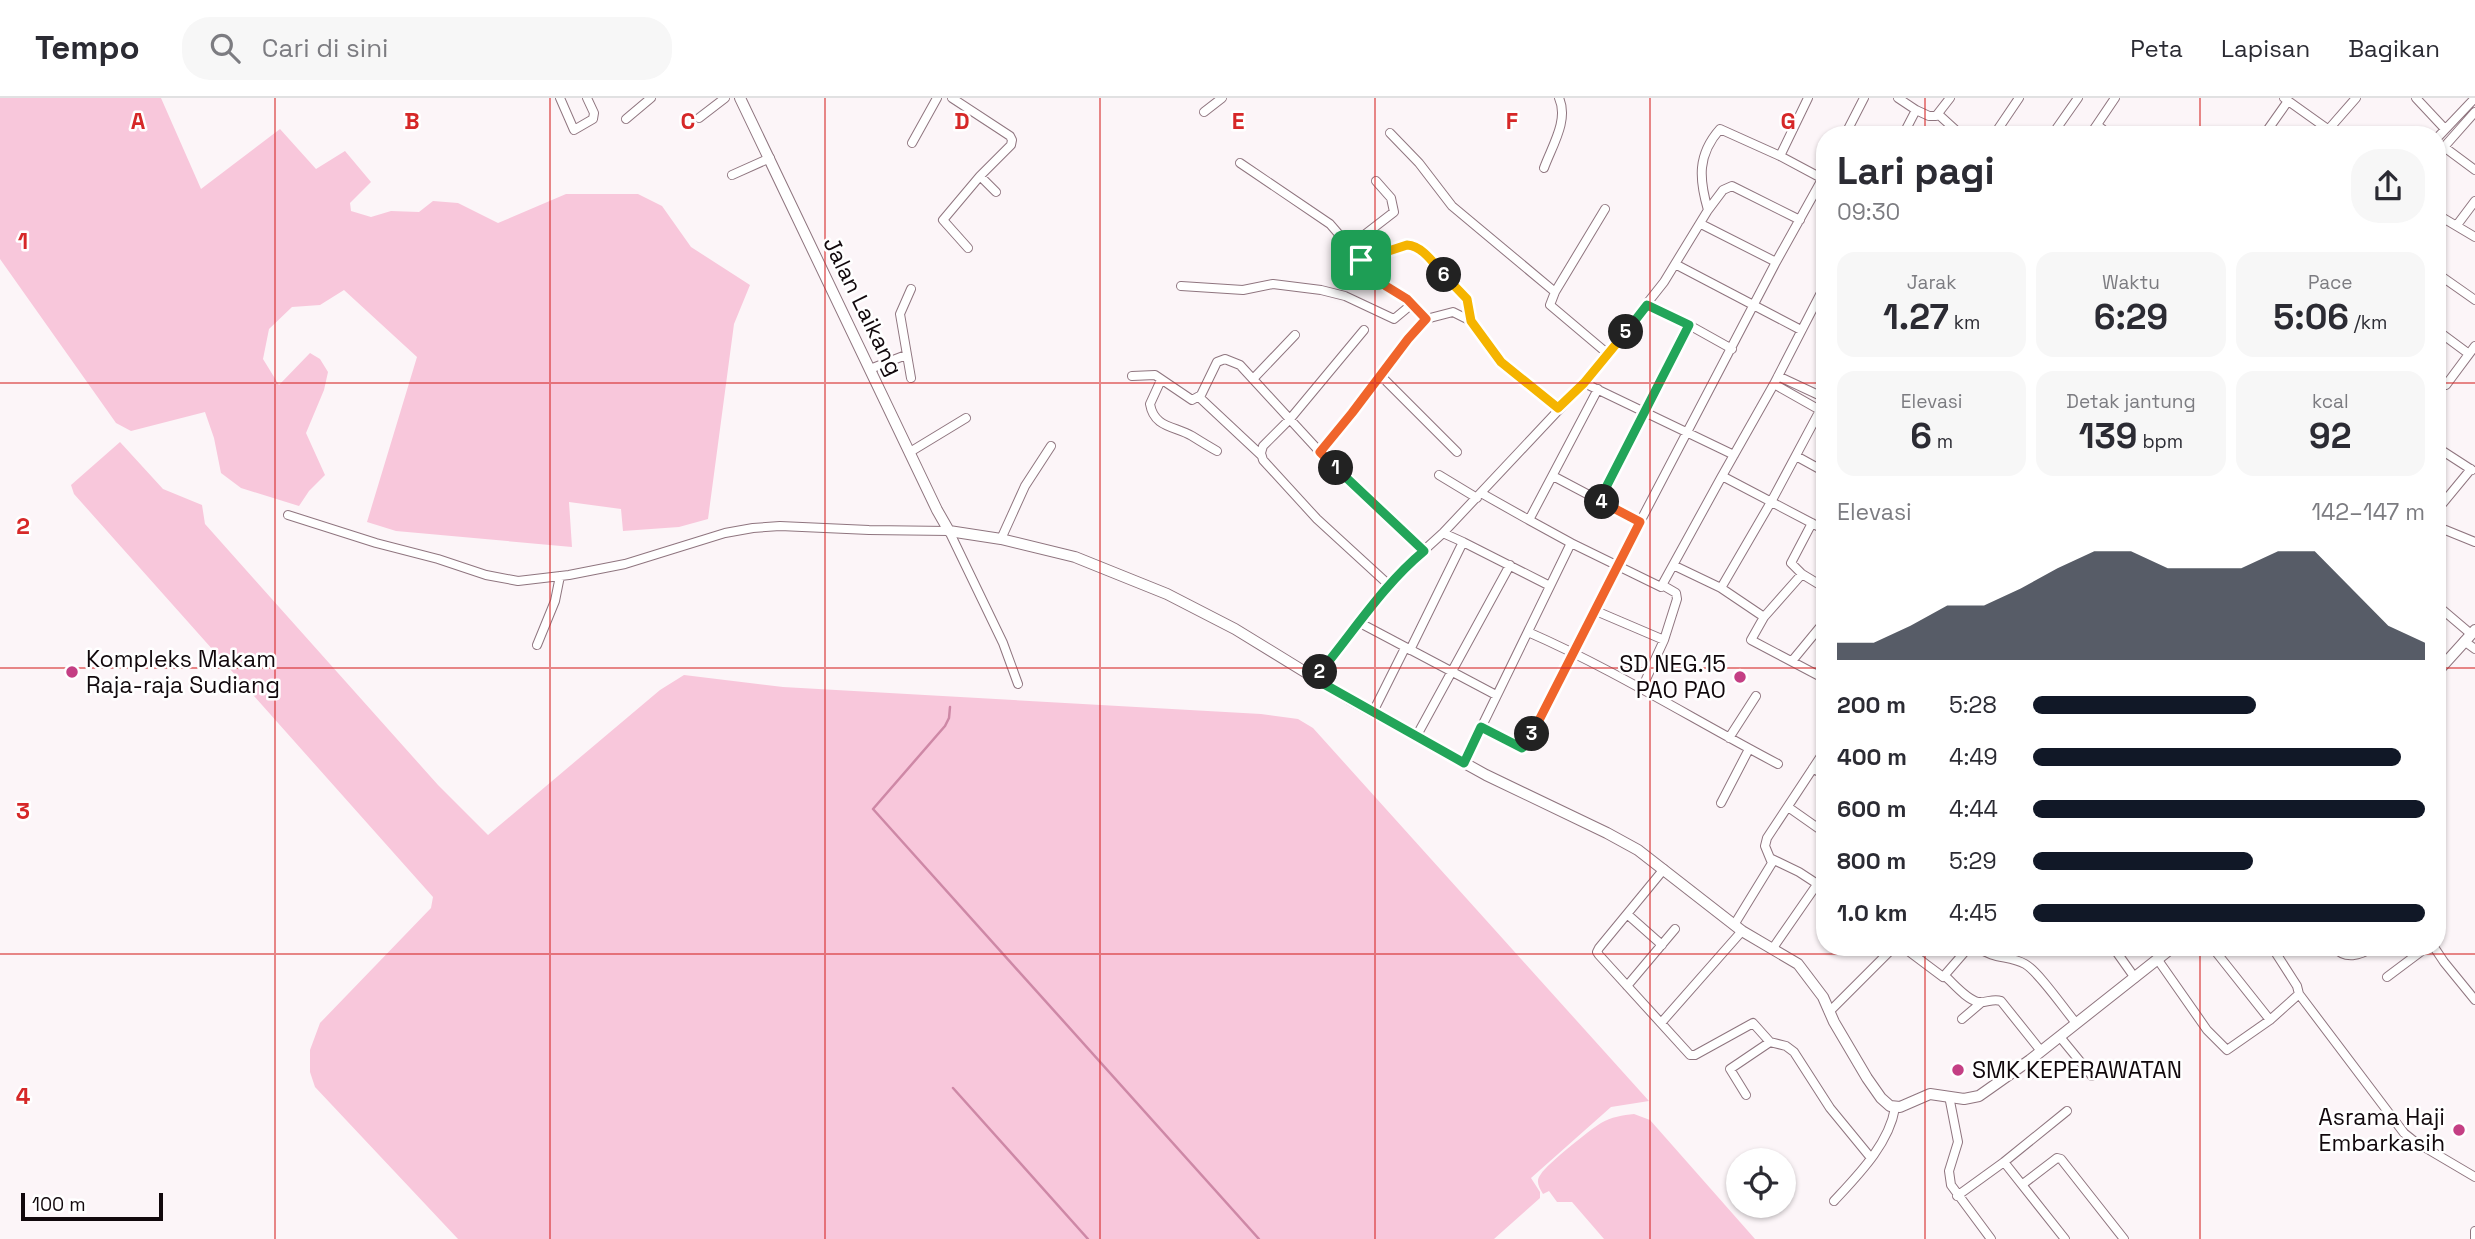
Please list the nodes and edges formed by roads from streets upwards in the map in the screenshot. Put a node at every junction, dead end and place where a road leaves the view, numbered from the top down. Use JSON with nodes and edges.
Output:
{"nodes":[{"id":1,"x":560,"y":98,"type":"edge"},
{"id":2,"x":587,"y":98,"type":"edge"},
{"id":3,"x":650,"y":98,"type":"edge"},
{"id":4,"x":725,"y":98,"type":"edge"},
{"id":5,"x":740,"y":98,"type":"edge"},
{"id":6,"x":937,"y":98,"type":"edge"},
{"id":7,"x":952,"y":98,"type":"edge"},
{"id":8,"x":1222,"y":98,"type":"edge"},
{"id":9,"x":1559,"y":98,"type":"edge"},
{"id":10,"x":1808,"y":98,"type":"edge"},
{"id":11,"x":1864,"y":98,"type":"edge"},
{"id":12,"x":1898,"y":98,"type":"edge"},
{"id":13,"x":1951,"y":98,"type":"edge"},
{"id":14,"x":2019,"y":98,"type":"edge"},
{"id":15,"x":2078,"y":98,"type":"edge"},
{"id":16,"x":2115,"y":98,"type":"edge"},
{"id":17,"x":2356,"y":98,"type":"edge"},
{"id":18,"x":2416,"y":98,"type":"edge"},
{"id":19,"x":2475,"y":98,"type":"edge"},
{"id":20,"x":2286,"y":99,"type":"edge"},
{"id":21,"x":1916,"y":110,"type":"junction"},
{"id":22,"x":1204,"y":112,"type":"dead end"},
{"id":23,"x":2475,"y":112,"type":"edge"},
{"id":24,"x":1938,"y":114,"type":"junction"},
{"id":25,"x":699,"y":118,"type":"dead end"},
{"id":26,"x":626,"y":119,"type":"dead end"},
{"id":27,"x":2096,"y":125,"type":"edge"},
{"id":28,"x":1850,"y":126,"type":"edge"},
{"id":29,"x":1908,"y":126,"type":"edge"},
{"id":30,"x":1951,"y":126,"type":"edge"},
{"id":31,"x":2000,"y":126,"type":"edge"},
{"id":32,"x":2058,"y":126,"type":"edge"},
{"id":33,"x":2270,"y":126,"type":"edge"},
{"id":34,"x":2324,"y":126,"type":"edge"},
{"id":35,"x":2336,"y":126,"type":"edge"},
{"id":36,"x":2442,"y":126,"type":"edge"},
{"id":37,"x":2446,"y":128,"type":"edge"},
{"id":38,"x":1390,"y":134,"type":"dead end"},
{"id":39,"x":912,"y":143,"type":"dead end"},
{"id":40,"x":2446,"y":146,"type":"edge"},
{"id":41,"x":2446,"y":149,"type":"edge"},
{"id":42,"x":1780,"y":156,"type":"junction"},
{"id":43,"x":770,"y":158,"type":"junction"},
{"id":44,"x":1240,"y":163,"type":"dead end"},
{"id":45,"x":1544,"y":168,"type":"dead end"},
{"id":46,"x":2475,"y":170,"type":"edge"},
{"id":47,"x":1816,"y":174,"type":"edge"},
{"id":48,"x":732,"y":175,"type":"dead end"},
{"id":49,"x":981,"y":176,"type":"junction"},
{"id":50,"x":1376,"y":181,"type":"dead end"},
{"id":51,"x":996,"y":192,"type":"dead end"},
{"id":52,"x":1816,"y":192,"type":"edge"},
{"id":53,"x":2475,"y":201,"type":"edge"},
{"id":54,"x":1605,"y":209,"type":"dead end"},
{"id":55,"x":1708,"y":210,"type":"junction"},
{"id":56,"x":2446,"y":219,"type":"edge"},
{"id":57,"x":1800,"y":220,"type":"junction"},
{"id":58,"x":1701,"y":224,"type":"junction"},
{"id":59,"x":2457,"y":225,"type":"junction"},
{"id":60,"x":2475,"y":237,"type":"edge"},
{"id":61,"x":1350,"y":246,"type":"junction"},
{"id":62,"x":968,"y":248,"type":"dead end"},
{"id":63,"x":1361,"y":260,"type":"junction"},
{"id":64,"x":1776,"y":262,"type":"junction"},
{"id":65,"x":1675,"y":264,"type":"junction"},
{"id":66,"x":2446,"y":280,"type":"edge"},
{"id":67,"x":1181,"y":286,"type":"dead end"},
{"id":68,"x":911,"y":289,"type":"dead end"},
{"id":69,"x":1555,"y":292,"type":"junction"},
{"id":70,"x":2475,"y":300,"type":"edge"},
{"id":71,"x":1816,"y":302,"type":"edge"},
{"id":72,"x":1412,"y":304,"type":"junction"},
{"id":73,"x":1647,"y":305,"type":"junction"},
{"id":74,"x":1754,"y":305,"type":"junction"},
{"id":75,"x":1426,"y":319,"type":"junction"},
{"id":76,"x":1471,"y":321,"type":"junction"},
{"id":77,"x":1689,"y":325,"type":"junction"},
{"id":78,"x":1364,"y":330,"type":"dead end"},
{"id":79,"x":1801,"y":330,"type":"junction"},
{"id":80,"x":1295,"y":335,"type":"dead end"},
{"id":81,"x":2446,"y":337,"type":"edge"},
{"id":82,"x":2475,"y":346,"type":"edge"},
{"id":83,"x":1732,"y":349,"type":"junction"},
{"id":84,"x":1608,"y":354,"type":"junction"},
{"id":85,"x":2469,"y":354,"type":"junction"},
{"id":86,"x":906,"y":355,"type":"junction"},
{"id":87,"x":870,"y":369,"type":"junction"},
{"id":88,"x":1132,"y":376,"type":"dead end"},
{"id":89,"x":1381,"y":376,"type":"junction"},
{"id":90,"x":911,"y":378,"type":"dead end"},
{"id":91,"x":1253,"y":379,"type":"junction"},
{"id":92,"x":1161,"y":380,"type":"junction"},
{"id":93,"x":1776,"y":380,"type":"junction"},
{"id":94,"x":1584,"y":383,"type":"junction"},
{"id":95,"x":2446,"y":384,"type":"edge"},
{"id":96,"x":1598,"y":390,"type":"junction"},
{"id":97,"x":1816,"y":396,"type":"edge"},
{"id":98,"x":1199,"y":397,"type":"junction"},
{"id":99,"x":1816,"y":407,"type":"edge"},
{"id":100,"x":1558,"y":408,"type":"junction"},
{"id":101,"x":1644,"y":413,"type":"junction"},
{"id":102,"x":965,"y":418,"type":"dead end"},
{"id":103,"x":1290,"y":419,"type":"junction"},
{"id":104,"x":1816,"y":423,"type":"edge"},
{"id":105,"x":1688,"y":432,"type":"junction"},
{"id":106,"x":1051,"y":446,"type":"dead end"},
{"id":107,"x":1217,"y":451,"type":"dead end"},
{"id":108,"x":910,"y":452,"type":"junction"},
{"id":109,"x":1320,"y":452,"type":"junction"},
{"id":110,"x":1457,"y":452,"type":"dead end"},
{"id":111,"x":2446,"y":453,"type":"edge"},
{"id":112,"x":1261,"y":455,"type":"junction"},
{"id":113,"x":1734,"y":455,"type":"junction"},
{"id":114,"x":1796,"y":456,"type":"junction"},
{"id":115,"x":1816,"y":467,"type":"edge"},
{"id":116,"x":2473,"y":471,"type":"edge"},
{"id":117,"x":1439,"y":475,"type":"dead end"},
{"id":118,"x":1722,"y":476,"type":"junction"},
{"id":119,"x":1553,"y":477,"type":"junction"},
{"id":120,"x":1479,"y":495,"type":"junction"},
{"id":121,"x":2446,"y":500,"type":"edge"},
{"id":122,"x":1599,"y":501,"type":"junction"},
{"id":123,"x":1771,"y":502,"type":"junction"},
{"id":124,"x":288,"y":515,"type":"dead end"},
{"id":125,"x":1529,"y":520,"type":"junction"},
{"id":126,"x":1640,"y":522,"type":"junction"},
{"id":127,"x":1812,"y":523,"type":"junction"},
{"id":128,"x":1816,"y":525,"type":"edge"},
{"id":129,"x":949,"y":531,"type":"junction"},
{"id":130,"x":2446,"y":531,"type":"edge"},
{"id":131,"x":1443,"y":533,"type":"junction"},
{"id":132,"x":1002,"y":540,"type":"junction"},
{"id":133,"x":1463,"y":542,"type":"junction"},
{"id":134,"x":2475,"y":542,"type":"edge"},
{"id":135,"x":1571,"y":543,"type":"junction"},
{"id":136,"x":1424,"y":551,"type":"junction"},
{"id":137,"x":1510,"y":565,"type":"junction"},
{"id":138,"x":1675,"y":565,"type":"junction"},
{"id":139,"x":1616,"y":566,"type":"junction"},
{"id":140,"x":1802,"y":574,"type":"junction"},
{"id":141,"x":560,"y":576,"type":"junction"},
{"id":142,"x":1816,"y":583,"type":"edge"},
{"id":143,"x":1388,"y":585,"type":"junction"},
{"id":144,"x":1550,"y":586,"type":"junction"},
{"id":145,"x":1664,"y":586,"type":"junction"},
{"id":146,"x":1721,"y":588,"type":"junction"},
{"id":147,"x":1596,"y":611,"type":"junction"},
{"id":148,"x":2446,"y":613,"type":"edge"},
{"id":149,"x":1764,"y":617,"type":"junction"},
{"id":150,"x":1360,"y":623,"type":"junction"},
{"id":151,"x":1528,"y":632,"type":"junction"},
{"id":152,"x":1816,"y":632,"type":"edge"},
{"id":153,"x":2470,"y":635,"type":"edge"},
{"id":154,"x":1664,"y":640,"type":"junction"},
{"id":155,"x":537,"y":645,"type":"dead end"},
{"id":156,"x":1408,"y":649,"type":"junction"},
{"id":157,"x":2475,"y":649,"type":"edge"},
{"id":158,"x":1574,"y":652,"type":"junction"},
{"id":159,"x":1792,"y":661,"type":"junction"},
{"id":160,"x":2446,"y":662,"type":"edge"},
{"id":161,"x":1452,"y":673,"type":"junction"},
{"id":162,"x":1816,"y":674,"type":"edge"},
{"id":163,"x":1315,"y":679,"type":"junction"},
{"id":164,"x":1018,"y":684,"type":"dead end"},
{"id":165,"x":1642,"y":688,"type":"junction"},
{"id":166,"x":1496,"y":695,"type":"junction"},
{"id":167,"x":1756,"y":695,"type":"dead end"},
{"id":168,"x":1373,"y":712,"type":"junction"},
{"id":169,"x":1481,"y":727,"type":"junction"},
{"id":170,"x":1416,"y":737,"type":"junction"},
{"id":171,"x":1729,"y":738,"type":"junction"},
{"id":172,"x":1749,"y":749,"type":"junction"},
{"id":173,"x":1464,"y":763,"type":"junction"},
{"id":174,"x":1778,"y":764,"type":"dead end"},
{"id":175,"x":1816,"y":764,"type":"edge"},
{"id":176,"x":1813,"y":768,"type":"junction"},
{"id":177,"x":1816,"y":770,"type":"edge"},
{"id":178,"x":1721,"y":803,"type":"dead end"},
{"id":179,"x":1788,"y":807,"type":"junction"},
{"id":180,"x":1816,"y":827,"type":"edge"},
{"id":181,"x":1772,"y":859,"type":"junction"},
{"id":182,"x":1664,"y":869,"type":"junction"},
{"id":183,"x":1816,"y":883,"type":"edge"},
{"id":184,"x":1816,"y":892,"type":"edge"},
{"id":185,"x":1627,"y":915,"type":"junction"},
{"id":186,"x":1738,"y":928,"type":"junction"},
{"id":187,"x":1675,"y":929,"type":"dead end"},
{"id":188,"x":1662,"y":945,"type":"junction"},
{"id":189,"x":1773,"y":948,"type":"junction"},
{"id":190,"x":1885,"y":956,"type":"edge"},
{"id":191,"x":1914,"y":956,"type":"edge"},
{"id":192,"x":1962,"y":956,"type":"edge"},
{"id":193,"x":1991,"y":956,"type":"edge"},
{"id":194,"x":2119,"y":956,"type":"edge"},
{"id":195,"x":2163,"y":956,"type":"edge"},
{"id":196,"x":2218,"y":956,"type":"edge"},
{"id":197,"x":2278,"y":956,"type":"edge"},
{"id":198,"x":2415,"y":956,"type":"edge"},
{"id":199,"x":2440,"y":956,"type":"edge"},
{"id":200,"x":2158,"y":960,"type":"junction"},
{"id":201,"x":1945,"y":976,"type":"junction"},
{"id":202,"x":2387,"y":977,"type":"dead end"},
{"id":203,"x":2135,"y":978,"type":"junction"},
{"id":204,"x":1627,"y":986,"type":"junction"},
{"id":205,"x":2299,"y":994,"type":"junction"},
{"id":206,"x":2475,"y":1000,"type":"edge"},
{"id":207,"x":1982,"y":1002,"type":"junction"},
{"id":208,"x":1829,"y":1012,"type":"junction"},
{"id":209,"x":1962,"y":1019,"type":"dead end"},
{"id":210,"x":2270,"y":1020,"type":"junction"},
{"id":211,"x":1661,"y":1023,"type":"junction"},
{"id":212,"x":2076,"y":1023,"type":"junction"},
{"id":213,"x":2060,"y":1037,"type":"junction"},
{"id":214,"x":1770,"y":1042,"type":"junction"},
{"id":215,"x":2041,"y":1051,"type":"junction"},
{"id":216,"x":2092,"y":1076,"type":"dead end"},
{"id":217,"x":1746,"y":1095,"type":"dead end"},
{"id":218,"x":1949,"y":1096,"type":"junction"},
{"id":219,"x":1895,"y":1108,"type":"junction"},
{"id":220,"x":2067,"y":1111,"type":"dead end"},
{"id":221,"x":1871,"y":1158,"type":"junction"},
{"id":222,"x":2004,"y":1162,"type":"junction"},
{"id":223,"x":2475,"y":1177,"type":"edge"},
{"id":224,"x":2023,"y":1184,"type":"junction"},
{"id":225,"x":1957,"y":1196,"type":"junction"},
{"id":226,"x":1834,"y":1202,"type":"dead end"},
{"id":227,"x":2475,"y":1231,"type":"edge"},
{"id":228,"x":1986,"y":1237,"type":"edge"},
{"id":229,"x":2066,"y":1239,"type":"edge"},
{"id":230,"x":2124,"y":1239,"type":"edge"},
{"id":231,"x":2474,"y":1239,"type":"edge"}],
"edges":[{"from":1,"to":2,"type":"street"},
{"from":3,"to":26,"type":"street"},
{"from":4,"to":25,"type":"street"},
{"from":5,"to":43,"type":"street","name":"Jalan Laikang"},
{"from":6,"to":39,"type":"street"},
{"from":7,"to":49,"type":"street"},
{"from":8,"to":22,"type":"street"},
{"from":9,"to":45,"type":"street"},
{"from":10,"to":42,"type":"street"},
{"from":11,"to":28,"type":"street"},
{"from":12,"to":21,"type":"street"},
{"from":13,"to":24,"type":"street"},
{"from":14,"to":31,"type":"street"},
{"from":15,"to":32,"type":"street"},
{"from":16,"to":27,"type":"street"},
{"from":17,"to":35,"type":"street"},
{"from":18,"to":36,"type":"street"},
{"from":19,"to":37,"type":"street"},
{"from":20,"to":33,"type":"street"},
{"from":20,"to":34,"type":"street"},
{"from":21,"to":24,"type":"street"},
{"from":21,"to":29,"type":"street"},
{"from":23,"to":40,"type":"street"},
{"from":24,"to":30,"type":"street"},
{"from":38,"to":69,"type":"street"},
{"from":41,"to":46,"type":"street"},
{"from":42,"to":47,"type":"street"},
{"from":42,"to":55,"type":"street"},
{"from":43,"to":48,"type":"street"},
{"from":43,"to":87,"type":"street","name":"Jalan Laikang"},
{"from":44,"to":61,"type":"street"},
{"from":49,"to":51,"type":"street"},
{"from":49,"to":62,"type":"street"},
{"from":50,"to":61,"type":"street"},
{"from":52,"to":57,"type":"street"},
{"from":53,"to":59,"type":"street"},
{"from":54,"to":69,"type":"street"},
{"from":55,"to":57,"type":"street"},
{"from":55,"to":58,"type":"street"},
{"from":56,"to":59,"type":"street"},
{"from":57,"to":64,"type":"street"},
{"from":58,"to":64,"type":"street"},
{"from":58,"to":65,"type":"street"},
{"from":59,"to":60,"type":"street"},
{"from":61,"to":63,"type":"street"},
{"from":63,"to":72,"type":"street"},
{"from":63,"to":76,"type":"street"},
{"from":64,"to":74,"type":"street"},
{"from":65,"to":73,"type":"street"},
{"from":65,"to":74,"type":"street"},
{"from":66,"to":70,"type":"street"},
{"from":67,"to":72,"type":"street"},
{"from":68,"to":86,"type":"street"},
{"from":69,"to":84,"type":"street"},
{"from":71,"to":79,"type":"street"},
{"from":72,"to":75,"type":"street"},
{"from":73,"to":77,"type":"street"},
{"from":73,"to":84,"type":"street"},
{"from":74,"to":79,"type":"street"},
{"from":74,"to":83,"type":"street"},
{"from":75,"to":76,"type":"street"},
{"from":75,"to":89,"type":"street"},
{"from":76,"to":100,"type":"street"},
{"from":77,"to":83,"type":"street"},
{"from":77,"to":101,"type":"street"},
{"from":78,"to":103,"type":"street"},
{"from":79,"to":93,"type":"street"},
{"from":80,"to":91,"type":"street"},
{"from":81,"to":85,"type":"street"},
{"from":82,"to":85,"type":"street"},
{"from":83,"to":105,"type":"street"},
{"from":84,"to":94,"type":"street"},
{"from":85,"to":95,"type":"street"},
{"from":86,"to":87,"type":"street"},
{"from":86,"to":90,"type":"street"},
{"from":87,"to":108,"type":"street","name":"Jalan Laikang"},
{"from":88,"to":92,"type":"street"},
{"from":89,"to":109,"type":"street"},
{"from":89,"to":110,"type":"street"},
{"from":91,"to":98,"type":"street"},
{"from":91,"to":103,"type":"street"},
{"from":92,"to":98,"type":"street"},
{"from":92,"to":107,"type":"street"},
{"from":93,"to":97,"type":"street"},
{"from":93,"to":99,"type":"street"},
{"from":93,"to":113,"type":"street"},
{"from":94,"to":96,"type":"street"},
{"from":94,"to":100,"type":"street"},
{"from":96,"to":101,"type":"street"},
{"from":96,"to":119,"type":"street"},
{"from":98,"to":112,"type":"street"},
{"from":100,"to":120,"type":"street"},
{"from":101,"to":105,"type":"street"},
{"from":101,"to":122,"type":"street"},
{"from":102,"to":108,"type":"street"},
{"from":103,"to":109,"type":"street"},
{"from":103,"to":112,"type":"street"},
{"from":104,"to":114,"type":"street"},
{"from":105,"to":113,"type":"street"},
{"from":105,"to":126,"type":"street"},
{"from":106,"to":132,"type":"street"},
{"from":108,"to":129,"type":"street","name":"Jalan Laikang"},
{"from":109,"to":136,"type":"street"},
{"from":111,"to":116,"type":"street"},
{"from":112,"to":143,"type":"street"},
{"from":113,"to":118,"type":"street"},
{"from":114,"to":115,"type":"street"},
{"from":114,"to":123,"type":"street"},
{"from":116,"to":121,"type":"street"},
{"from":117,"to":120,"type":"street"},
{"from":118,"to":123,"type":"street"},
{"from":118,"to":138,"type":"street"},
{"from":119,"to":122,"type":"street"},
{"from":119,"to":125,"type":"street"},
{"from":120,"to":125,"type":"street"},
{"from":120,"to":131,"type":"street"},
{"from":122,"to":126,"type":"street"},
{"from":123,"to":127,"type":"street"},
{"from":123,"to":146,"type":"street"},
{"from":124,"to":141,"type":"street"},
{"from":125,"to":135,"type":"street"},
{"from":126,"to":139,"type":"street"},
{"from":127,"to":128,"type":"street"},
{"from":127,"to":140,"type":"street"},
{"from":129,"to":132,"type":"street"},
{"from":129,"to":141,"type":"street"},
{"from":129,"to":164,"type":"street"},
{"from":130,"to":134,"type":"street"},
{"from":131,"to":133,"type":"street"},
{"from":131,"to":136,"type":"street"},
{"from":132,"to":163,"type":"street"},
{"from":133,"to":137,"type":"street"},
{"from":133,"to":156,"type":"street"},
{"from":135,"to":139,"type":"street"},
{"from":135,"to":144,"type":"street"},
{"from":136,"to":143,"type":"street"},
{"from":137,"to":144,"type":"street"},
{"from":137,"to":161,"type":"street"},
{"from":138,"to":145,"type":"street"},
{"from":138,"to":146,"type":"street"},
{"from":139,"to":145,"type":"street"},
{"from":139,"to":147,"type":"street"},
{"from":140,"to":142,"type":"street"},
{"from":140,"to":149,"type":"street"},
{"from":141,"to":155,"type":"street"},
{"from":143,"to":150,"type":"street"},
{"from":144,"to":151,"type":"street"},
{"from":145,"to":154,"type":"street"},
{"from":146,"to":149,"type":"street"},
{"from":147,"to":154,"type":"street"},
{"from":147,"to":158,"type":"street"},
{"from":148,"to":153,"type":"street"},
{"from":149,"to":159,"type":"street"},
{"from":150,"to":156,"type":"street"},
{"from":150,"to":163,"type":"street"},
{"from":151,"to":158,"type":"street"},
{"from":151,"to":166,"type":"street"},
{"from":152,"to":159,"type":"street"},
{"from":153,"to":157,"type":"street"},
{"from":153,"to":160,"type":"street"},
{"from":154,"to":165,"type":"street"},
{"from":156,"to":161,"type":"street"},
{"from":156,"to":168,"type":"street"},
{"from":158,"to":165,"type":"street"},
{"from":158,"to":169,"type":"street"},
{"from":159,"to":162,"type":"street"},
{"from":161,"to":166,"type":"street"},
{"from":161,"to":170,"type":"street"},
{"from":163,"to":168,"type":"street"},
{"from":165,"to":171,"type":"street"},
{"from":166,"to":169,"type":"street"},
{"from":167,"to":171,"type":"street"},
{"from":168,"to":170,"type":"street"},
{"from":169,"to":173,"type":"street"},
{"from":170,"to":173,"type":"street"},
{"from":171,"to":172,"type":"street"},
{"from":172,"to":174,"type":"street"},
{"from":172,"to":178,"type":"street"},
{"from":173,"to":182,"type":"street"},
{"from":175,"to":176,"type":"street"},
{"from":176,"to":177,"type":"street"},
{"from":176,"to":179,"type":"street"},
{"from":179,"to":180,"type":"street"},
{"from":179,"to":181,"type":"street"},
{"from":181,"to":183,"type":"street"},
{"from":181,"to":186,"type":"street"},
{"from":182,"to":185,"type":"street"},
{"from":182,"to":186,"type":"street"},
{"from":184,"to":189,"type":"street"},
{"from":185,"to":188,"type":"street"},
{"from":185,"to":204,"type":"street"},
{"from":186,"to":189,"type":"street"},
{"from":186,"to":211,"type":"street"},
{"from":187,"to":188,"type":"street"},
{"from":188,"to":204,"type":"street"},
{"from":189,"to":208,"type":"street"},
{"from":190,"to":208,"type":"street"},
{"from":191,"to":201,"type":"street"},
{"from":192,"to":201,"type":"street"},
{"from":193,"to":212,"type":"street"},
{"from":194,"to":203,"type":"street"},
{"from":195,"to":200,"type":"street"},
{"from":196,"to":210,"type":"street"},
{"from":197,"to":205,"type":"street"},
{"from":198,"to":202,"type":"street"},
{"from":199,"to":206,"type":"street"},
{"from":200,"to":203,"type":"street"},
{"from":200,"to":210,"type":"street"},
{"from":201,"to":207,"type":"street"},
{"from":203,"to":212,"type":"street"},
{"from":204,"to":211,"type":"street"},
{"from":205,"to":210,"type":"street"},
{"from":205,"to":223,"type":"street"},
{"from":207,"to":209,"type":"street"},
{"from":207,"to":215,"type":"street"},
{"from":208,"to":219,"type":"street"},
{"from":211,"to":214,"type":"street"},
{"from":212,"to":213,"type":"street"},
{"from":213,"to":215,"type":"street"},
{"from":213,"to":216,"type":"street"},
{"from":214,"to":217,"type":"street"},
{"from":214,"to":221,"type":"street"},
{"from":215,"to":218,"type":"street"},
{"from":218,"to":219,"type":"street"},
{"from":218,"to":225,"type":"street"},
{"from":219,"to":221,"type":"street"},
{"from":220,"to":222,"type":"street"},
{"from":221,"to":226,"type":"street"},
{"from":222,"to":224,"type":"street"},
{"from":222,"to":225,"type":"street"},
{"from":224,"to":229,"type":"street"},
{"from":224,"to":230,"type":"street"},
{"from":225,"to":228,"type":"street"},
{"from":227,"to":231,"type":"street"}]}
